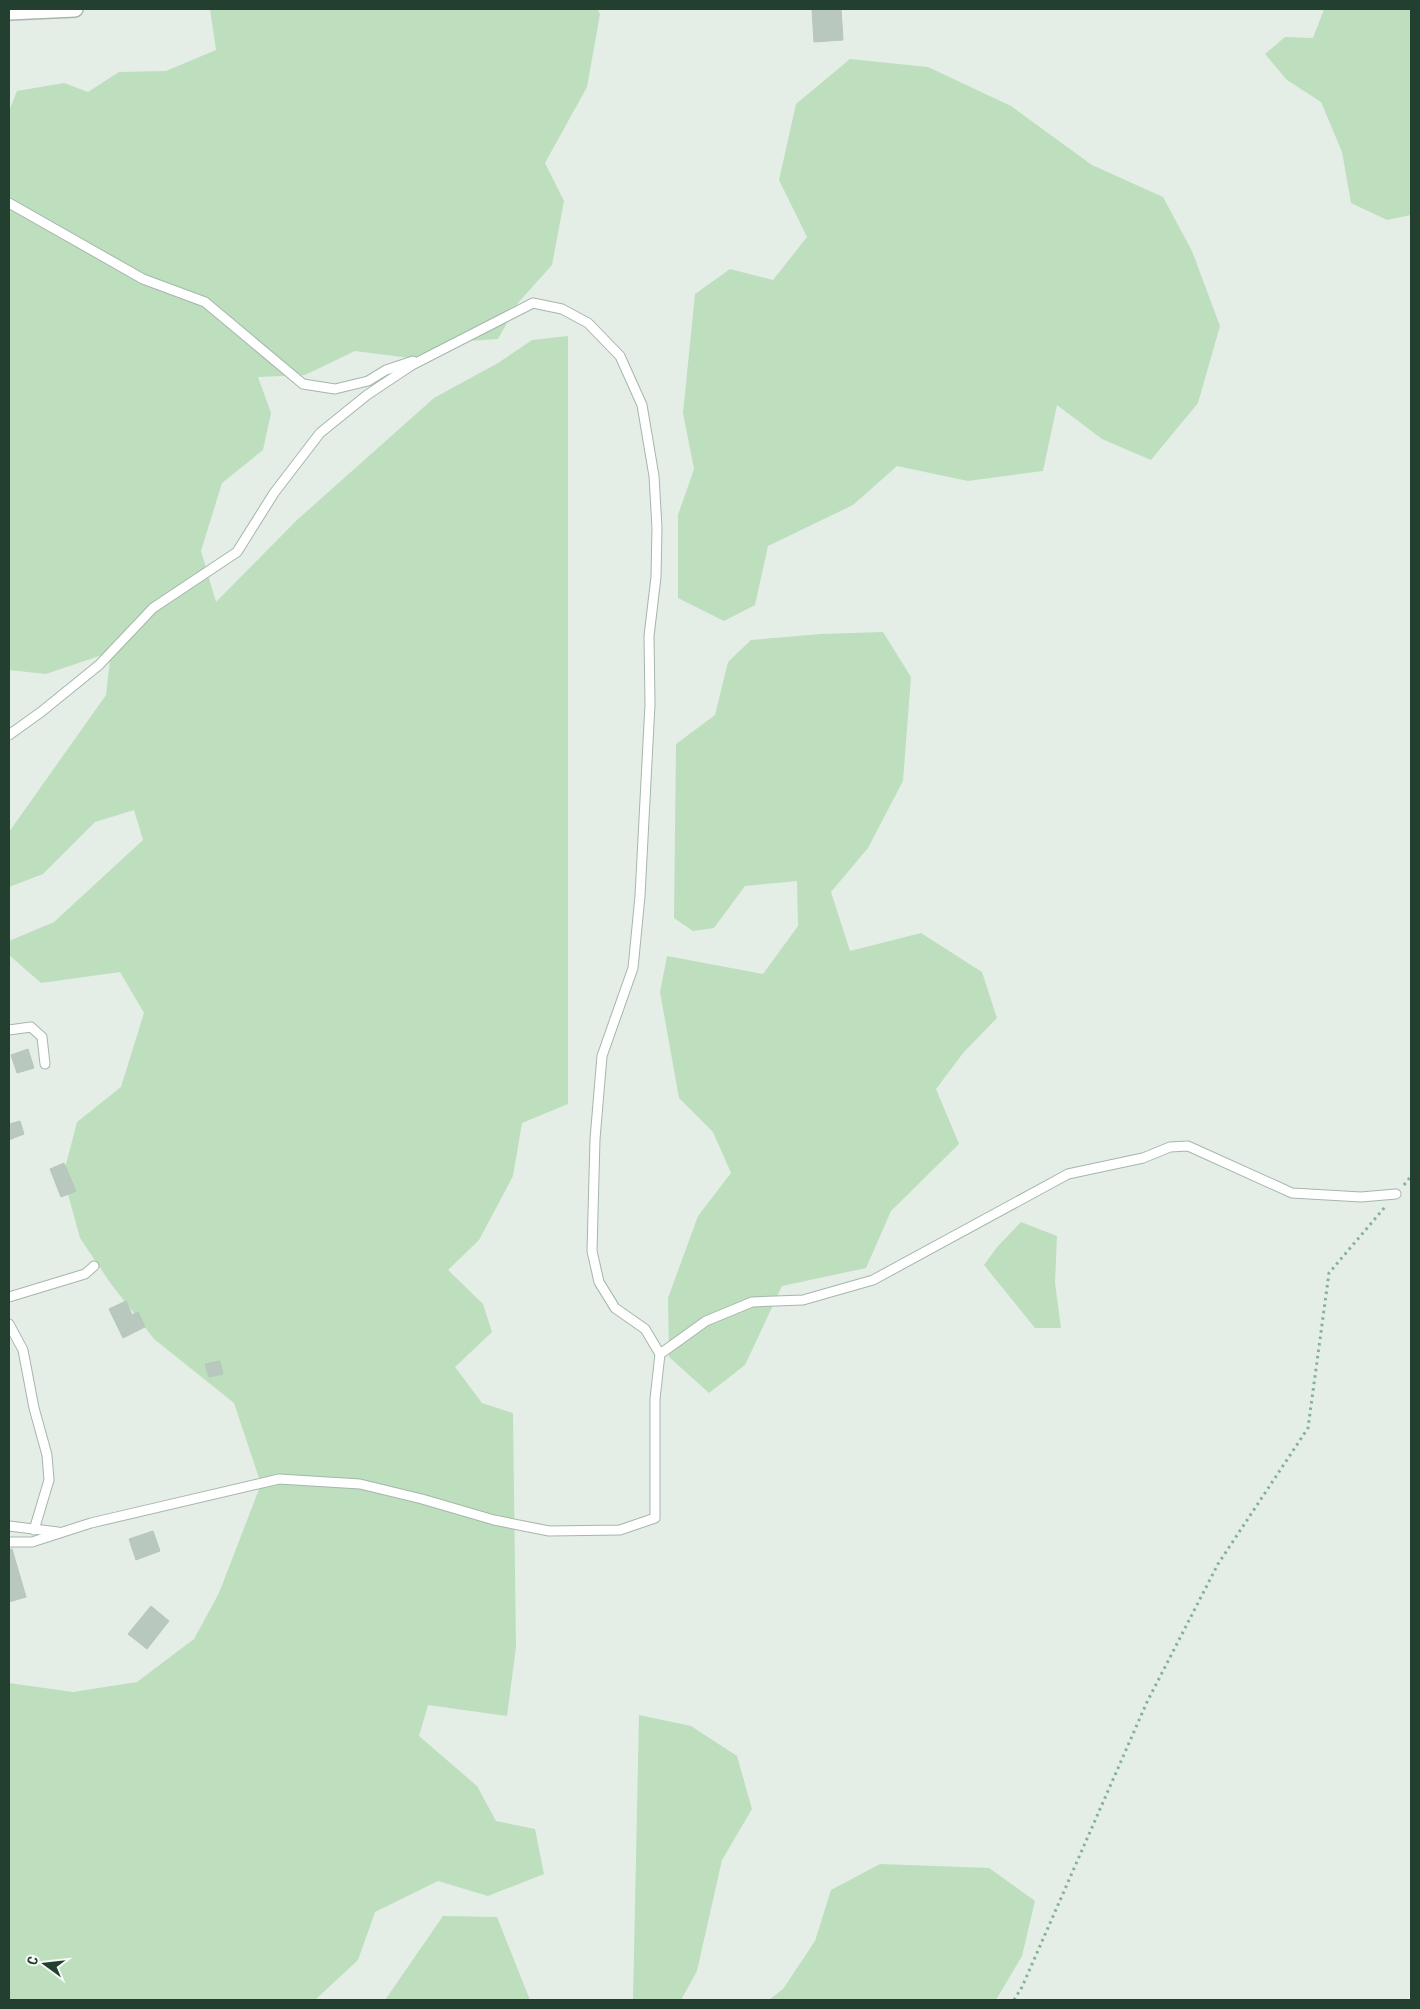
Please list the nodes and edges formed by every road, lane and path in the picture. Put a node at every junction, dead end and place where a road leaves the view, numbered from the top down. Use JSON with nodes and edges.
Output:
{"nodes":[{"id":1,"x":75,"y":9,"type":"edge"},
{"id":2,"x":9,"y":12,"type":"edge"},
{"id":3,"x":9,"y":204,"type":"edge"},
{"id":4,"x":426,"y":358,"type":"junction"},
{"id":5,"x":9,"y":735,"type":"edge"},
{"id":6,"x":9,"y":1030,"type":"edge"},
{"id":7,"x":45,"y":1064,"type":"dead end"},
{"id":8,"x":1411,"y":1176,"type":"edge"},
{"id":9,"x":1396,"y":1194,"type":"junction"},
{"id":10,"x":94,"y":1266,"type":"dead end"},
{"id":11,"x":9,"y":1297,"type":"edge"},
{"id":12,"x":9,"y":1324,"type":"edge"},
{"id":13,"x":660,"y":1354,"type":"junction"},
{"id":14,"x":9,"y":1526,"type":"edge"},
{"id":15,"x":34,"y":1530,"type":"junction"},
{"id":16,"x":63,"y":1532,"type":"junction"},
{"id":17,"x":9,"y":1542,"type":"edge"},
{"id":18,"x":1014,"y":2000,"type":"edge"}],
"edges":[{"from":1,"to":2,"type":"street"},
{"from":3,"to":4,"type":"lane"},
{"from":4,"to":5,"type":"lane"},
{"from":4,"to":13,"type":"lane"},
{"from":6,"to":7,"type":"lane"},
{"from":8,"to":9,"type":"path"},
{"from":9,"to":13,"type":"lane"},
{"from":9,"to":18,"type":"path"},
{"from":10,"to":11,"type":"lane"},
{"from":12,"to":15,"type":"lane"},
{"from":13,"to":16,"type":"lane"},
{"from":14,"to":15,"type":"lane"},
{"from":15,"to":16,"type":"lane"},
{"from":16,"to":17,"type":"lane"}]}
